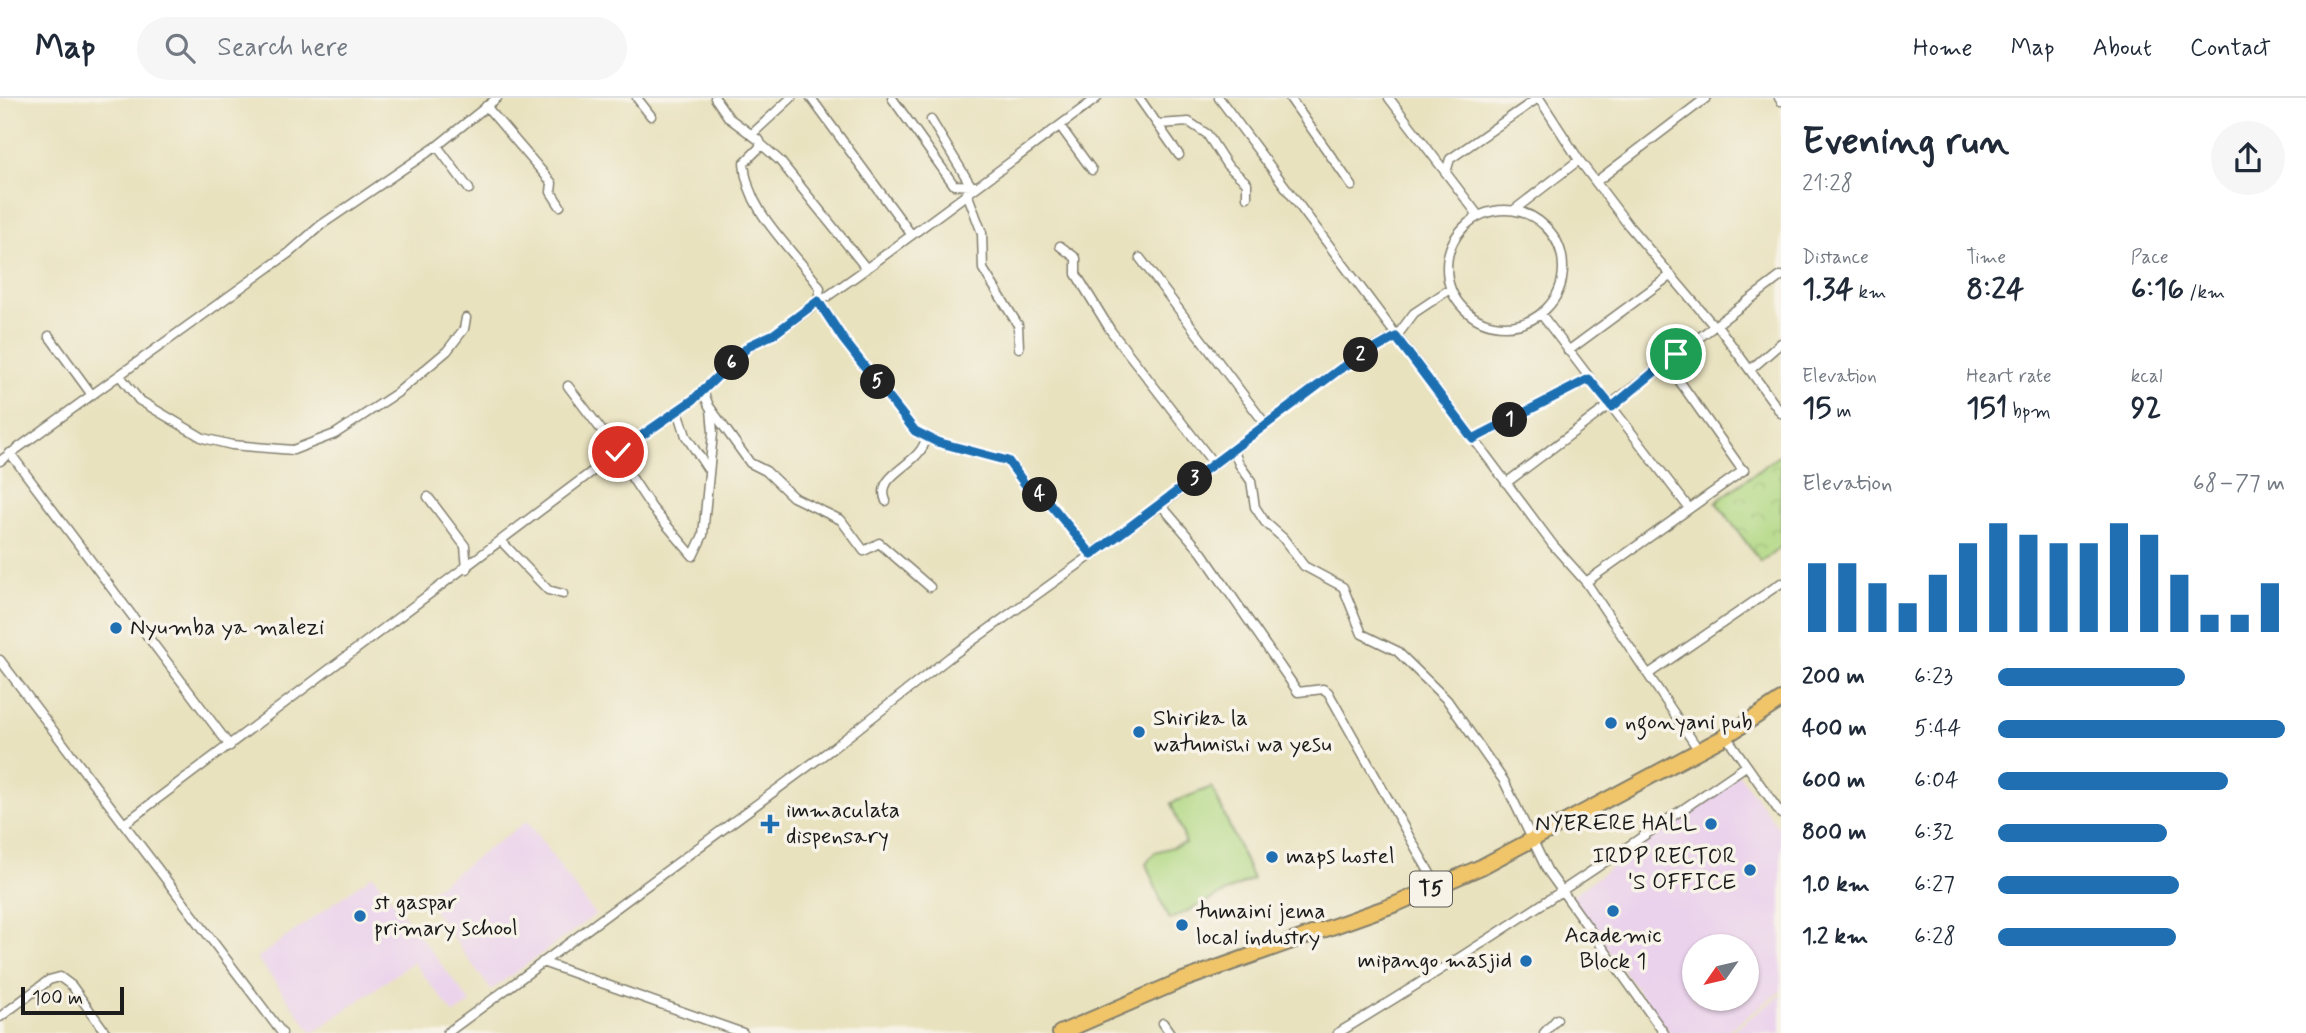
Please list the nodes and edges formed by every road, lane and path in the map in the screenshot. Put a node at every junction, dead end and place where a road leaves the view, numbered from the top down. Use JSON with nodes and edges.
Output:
{"nodes":[{"id":1,"x":497,"y":98,"type":"edge"},
{"id":2,"x":637,"y":98,"type":"edge"},
{"id":3,"x":715,"y":98,"type":"edge"},
{"id":4,"x":791,"y":98,"type":"edge"},
{"id":5,"x":811,"y":98,"type":"edge"},
{"id":6,"x":892,"y":98,"type":"edge"},
{"id":7,"x":1097,"y":98,"type":"edge"},
{"id":8,"x":1139,"y":98,"type":"edge"},
{"id":9,"x":1219,"y":98,"type":"edge"},
{"id":10,"x":1290,"y":98,"type":"edge"},
{"id":11,"x":1389,"y":98,"type":"edge"},
{"id":12,"x":1538,"y":98,"type":"edge"},
{"id":13,"x":1706,"y":98,"type":"edge"},
{"id":14,"x":486,"y":106,"type":"junction"},
{"id":15,"x":651,"y":116,"type":"dead end"},
{"id":16,"x":931,"y":120,"type":"dead end"},
{"id":17,"x":1158,"y":124,"type":"junction"},
{"id":18,"x":1060,"y":126,"type":"junction"},
{"id":19,"x":751,"y":135,"type":"junction"},
{"id":20,"x":761,"y":144,"type":"junction"},
{"id":21,"x":438,"y":146,"type":"junction"},
{"id":22,"x":1179,"y":155,"type":"dead end"},
{"id":23,"x":1450,"y":159,"type":"junction"},
{"id":24,"x":1438,"y":160,"type":"junction"},
{"id":25,"x":1579,"y":160,"type":"junction"},
{"id":26,"x":1092,"y":170,"type":"dead end"},
{"id":27,"x":1446,"y":172,"type":"junction"},
{"id":28,"x":1597,"y":181,"type":"junction"},
{"id":29,"x":1352,"y":186,"type":"dead end"},
{"id":30,"x":971,"y":188,"type":"junction"},
{"id":31,"x":469,"y":189,"type":"dead end"},
{"id":32,"x":1247,"y":197,"type":"dead end"},
{"id":33,"x":560,"y":206,"type":"dead end"},
{"id":34,"x":1514,"y":210,"type":"junction"},
{"id":35,"x":1478,"y":215,"type":"junction"},
{"id":36,"x":911,"y":234,"type":"junction"},
{"id":37,"x":1060,"y":246,"type":"dead end"},
{"id":38,"x":1140,"y":258,"type":"dead end"},
{"id":39,"x":866,"y":268,"type":"junction"},
{"id":40,"x":1671,"y":275,"type":"junction"},
{"id":41,"x":1781,"y":276,"type":"edge"},
{"id":42,"x":1450,"y":289,"type":"junction"},
{"id":43,"x":818,"y":301,"type":"junction"},
{"id":44,"x":1541,"y":314,"type":"junction"},
{"id":45,"x":466,"y":318,"type":"dead end"},
{"id":46,"x":1715,"y":326,"type":"junction"},
{"id":47,"x":49,"y":336,"type":"dead end"},
{"id":48,"x":1396,"y":337,"type":"junction"},
{"id":49,"x":1781,"y":343,"type":"edge"},
{"id":50,"x":1019,"y":348,"type":"dead end"},
{"id":51,"x":1568,"y":351,"type":"junction"},
{"id":52,"x":1666,"y":362,"type":"junction"},
{"id":53,"x":1750,"y":370,"type":"junction"},
{"id":54,"x":120,"y":376,"type":"junction"},
{"id":55,"x":1589,"y":379,"type":"junction"},
{"id":56,"x":568,"y":386,"type":"dead end"},
{"id":57,"x":703,"y":391,"type":"junction"},
{"id":58,"x":92,"y":395,"type":"junction"},
{"id":59,"x":1612,"y":407,"type":"junction"},
{"id":60,"x":711,"y":409,"type":"junction"},
{"id":61,"x":678,"y":410,"type":"junction"},
{"id":62,"x":1781,"y":413,"type":"edge"},
{"id":63,"x":1266,"y":425,"type":"junction"},
{"id":64,"x":926,"y":439,"type":"junction"},
{"id":65,"x":1473,"y":439,"type":"junction"},
{"id":66,"x":1233,"y":449,"type":"junction"},
{"id":67,"x":10,"y":453,"type":"junction"},
{"id":68,"x":617,"y":453,"type":"junction"},
{"id":69,"x":0,"y":461,"type":"edge"},
{"id":70,"x":1214,"y":464,"type":"junction"},
{"id":71,"x":707,"y":468,"type":"junction"},
{"id":72,"x":1506,"y":483,"type":"junction"},
{"id":73,"x":428,"y":497,"type":"dead end"},
{"id":74,"x":886,"y":501,"type":"dead end"},
{"id":75,"x":1161,"y":505,"type":"junction"},
{"id":76,"x":1689,"y":508,"type":"junction"},
{"id":77,"x":502,"y":542,"type":"junction"},
{"id":78,"x":1092,"y":555,"type":"junction"},
{"id":79,"x":467,"y":569,"type":"junction"},
{"id":80,"x":1586,"y":582,"type":"junction"},
{"id":81,"x":1781,"y":583,"type":"edge"},
{"id":82,"x":930,"y":587,"type":"dead end"},
{"id":83,"x":563,"y":594,"type":"dead end"},
{"id":84,"x":0,"y":660,"type":"edge"},
{"id":85,"x":1650,"y":673,"type":"junction"},
{"id":86,"x":1781,"y":700,"type":"edge"},
{"id":87,"x":1726,"y":736,"type":"junction"},
{"id":88,"x":230,"y":746,"type":"junction"},
{"id":89,"x":1698,"y":749,"type":"junction"},
{"id":90,"x":1745,"y":766,"type":"junction"},
{"id":91,"x":1781,"y":814,"type":"edge"},
{"id":92,"x":124,"y":824,"type":"junction"},
{"id":93,"x":1533,"y":841,"type":"junction"},
{"id":94,"x":1437,"y":886,"type":"junction"},
{"id":95,"x":1562,"y":892,"type":"junction"},
{"id":96,"x":542,"y":962,"type":"junction"},
{"id":97,"x":0,"y":1017,"type":"edge"},
{"id":98,"x":1557,"y":1019,"type":"dead end"},
{"id":99,"x":1163,"y":1023,"type":"dead end"},
{"id":100,"x":106,"y":1033,"type":"edge"},
{"id":101,"x":282,"y":1033,"type":"edge"},
{"id":102,"x":447,"y":1033,"type":"edge"},
{"id":103,"x":743,"y":1033,"type":"edge"},
{"id":104,"x":1060,"y":1033,"type":"edge"},
{"id":105,"x":1170,"y":1033,"type":"edge"},
{"id":106,"x":1338,"y":1033,"type":"edge"},
{"id":107,"x":1544,"y":1033,"type":"edge"},
{"id":108,"x":1664,"y":1033,"type":"edge"}],
"edges":[{"from":1,"to":14,"type":"street"},
{"from":2,"to":15,"type":"street"},
{"from":3,"to":19,"type":"street"},
{"from":4,"to":19,"type":"street"},
{"from":5,"to":36,"type":"street"},
{"from":6,"to":30,"type":"street"},
{"from":7,"to":18,"type":"street"},
{"from":8,"to":17,"type":"street"},
{"from":9,"to":48,"type":"street"},
{"from":10,"to":29,"type":"street"},
{"from":11,"to":24,"type":"street"},
{"from":12,"to":23,"type":"street"},
{"from":12,"to":25,"type":"street"},
{"from":13,"to":28,"type":"street"},
{"from":14,"to":21,"type":"street"},
{"from":14,"to":33,"type":"street"},
{"from":16,"to":30,"type":"street"},
{"from":17,"to":22,"type":"street"},
{"from":17,"to":32,"type":"street"},
{"from":18,"to":26,"type":"street"},
{"from":18,"to":30,"type":"street"},
{"from":19,"to":20,"type":"street"},
{"from":20,"to":39,"type":"street"},
{"from":20,"to":43,"type":"street"},
{"from":21,"to":31,"type":"street"},
{"from":21,"to":54,"type":"street"},
{"from":23,"to":24,"type":"street"},
{"from":23,"to":27,"type":"street"},
{"from":24,"to":27,"type":"street"},
{"from":25,"to":28,"type":"street"},
{"from":25,"to":34,"type":"street"},
{"from":27,"to":35,"type":"street"},
{"from":28,"to":40,"type":"street"},
{"from":30,"to":36,"type":"street"},
{"from":30,"to":50,"type":"street"},
{"from":34,"to":35,"type":"street"},
{"from":34,"to":44,"type":"street"},
{"from":35,"to":42,"type":"street"},
{"from":36,"to":39,"type":"street"},
{"from":37,"to":70,"type":"street"},
{"from":38,"to":63,"type":"street"},
{"from":39,"to":43,"type":"street"},
{"from":40,"to":46,"type":"street"},
{"from":40,"to":51,"type":"street"},
{"from":41,"to":46,"type":"street"},
{"from":42,"to":44,"type":"street"},
{"from":42,"to":48,"type":"street"},
{"from":43,"to":57,"type":"street"},
{"from":43,"to":64,"type":"street"},
{"from":44,"to":51,"type":"street"},
{"from":45,"to":54,"type":"street"},
{"from":46,"to":52,"type":"street"},
{"from":46,"to":53,"type":"street"},
{"from":47,"to":58,"type":"street"},
{"from":48,"to":63,"type":"street"},
{"from":48,"to":65,"type":"street"},
{"from":49,"to":53,"type":"street"},
{"from":51,"to":55,"type":"street"},
{"from":52,"to":59,"type":"street"},
{"from":52,"to":76,"type":"street"},
{"from":53,"to":62,"type":"street"},
{"from":54,"to":58,"type":"street"},
{"from":55,"to":59,"type":"street"},
{"from":55,"to":65,"type":"street"},
{"from":56,"to":68,"type":"street"},
{"from":57,"to":60,"type":"street"},
{"from":57,"to":61,"type":"street"},
{"from":58,"to":67,"type":"street"},
{"from":59,"to":72,"type":"street"},
{"from":59,"to":76,"type":"street"},
{"from":60,"to":71,"type":"street"},
{"from":60,"to":82,"type":"street"},
{"from":61,"to":68,"type":"street"},
{"from":61,"to":71,"type":"street"},
{"from":63,"to":66,"type":"street"},
{"from":64,"to":74,"type":"street"},
{"from":64,"to":78,"type":"street"},
{"from":65,"to":72,"type":"street"},
{"from":66,"to":70,"type":"street"},
{"from":66,"to":93,"type":"street"},
{"from":67,"to":69,"type":"street"},
{"from":67,"to":88,"type":"street"},
{"from":68,"to":71,"type":"street"},
{"from":68,"to":77,"type":"street"},
{"from":70,"to":75,"type":"street"},
{"from":72,"to":80,"type":"street"},
{"from":73,"to":79,"type":"street"},
{"from":75,"to":78,"type":"street"},
{"from":75,"to":94,"type":"street"},
{"from":76,"to":80,"type":"street"},
{"from":77,"to":79,"type":"street"},
{"from":77,"to":83,"type":"street"},
{"from":78,"to":96,"type":"street"},
{"from":79,"to":88,"type":"street"},
{"from":80,"to":85,"type":"street"},
{"from":81,"to":85,"type":"street"},
{"from":84,"to":92,"type":"street"},
{"from":85,"to":89,"type":"street"},
{"from":86,"to":87,"type":"highway","number":"T5"},
{"from":87,"to":89,"type":"highway","number":"T5"},
{"from":87,"to":90,"type":"street"},
{"from":88,"to":92,"type":"street"},
{"from":89,"to":93,"type":"highway","number":"T5"},
{"from":90,"to":91,"type":"street"},
{"from":90,"to":95,"type":"street"},
{"from":92,"to":101,"type":"street"},
{"from":93,"to":94,"type":"highway","number":"T5"},
{"from":93,"to":95,"type":"street"},
{"from":94,"to":104,"type":"highway","number":"T5"},
{"from":95,"to":106,"type":"street"},
{"from":95,"to":108,"type":"street"},
{"from":96,"to":102,"type":"street"},
{"from":96,"to":103,"type":"street"},
{"from":97,"to":100,"type":"street"},
{"from":98,"to":107,"type":"street"},
{"from":99,"to":105,"type":"street"}]}
